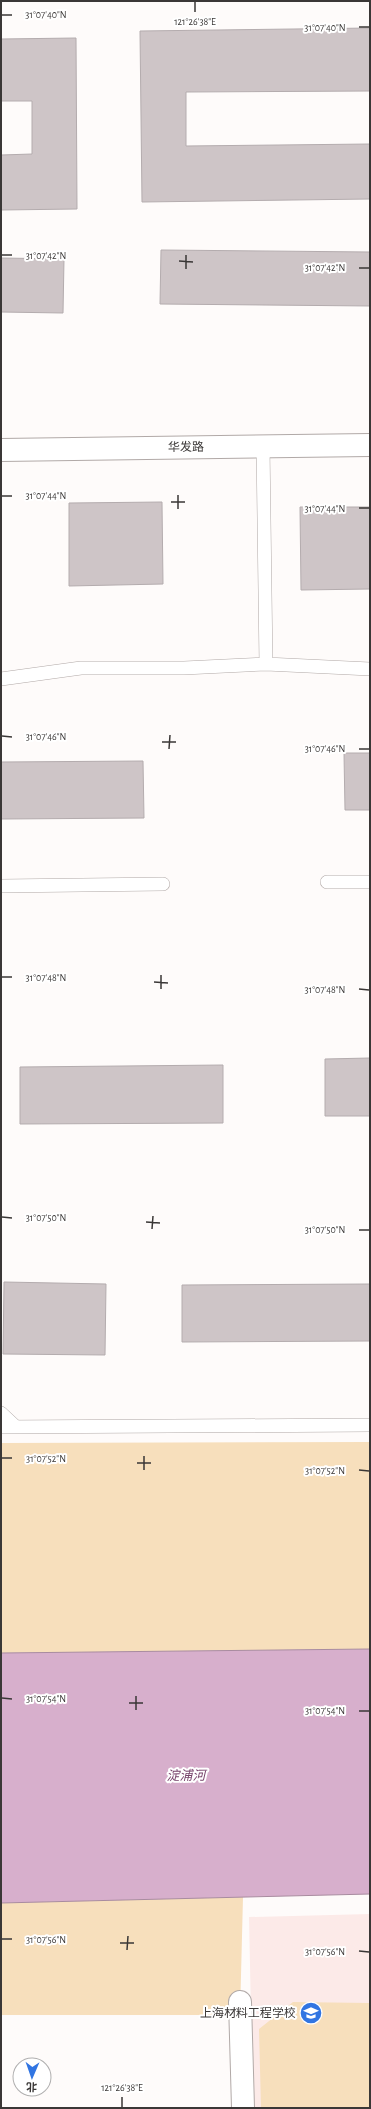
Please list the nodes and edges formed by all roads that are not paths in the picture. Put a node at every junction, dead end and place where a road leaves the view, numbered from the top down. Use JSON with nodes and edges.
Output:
{"nodes":[{"id":1,"x":370,"y":445,"type":"edge"},
{"id":2,"x":263,"y":446,"type":"junction"},
{"id":3,"x":1,"y":450,"type":"edge"},
{"id":4,"x":266,"y":664,"type":"junction"},
{"id":5,"x":370,"y":669,"type":"edge"},
{"id":6,"x":1,"y":679,"type":"edge"},
{"id":7,"x":327,"y":882,"type":"dead end"},
{"id":8,"x":370,"y":882,"type":"edge"},
{"id":9,"x":162,"y":884,"type":"dead end"},
{"id":10,"x":1,"y":886,"type":"edge"},
{"id":11,"x":1,"y":1413,"type":"edge"},
{"id":12,"x":370,"y":1425,"type":"edge"},
{"id":13,"x":1,"y":1427,"type":"edge"},
{"id":14,"x":16,"y":1427,"type":"junction"},
{"id":15,"x":240,"y":2002,"type":"dead end"},
{"id":16,"x":243,"y":2108,"type":"edge"}],
"edges":[{"from":1,"to":2,"type":"street","name":"华发路"},
{"from":2,"to":3,"type":"street","name":"华发路"},
{"from":2,"to":4,"type":"lane"},
{"from":4,"to":5,"type":"lane"},
{"from":4,"to":6,"type":"lane"},
{"from":7,"to":8,"type":"lane"},
{"from":9,"to":10,"type":"lane"},
{"from":11,"to":14,"type":"lane"},
{"from":12,"to":14,"type":"lane"},
{"from":13,"to":14,"type":"lane"},
{"from":15,"to":16,"type":"street"}]}
